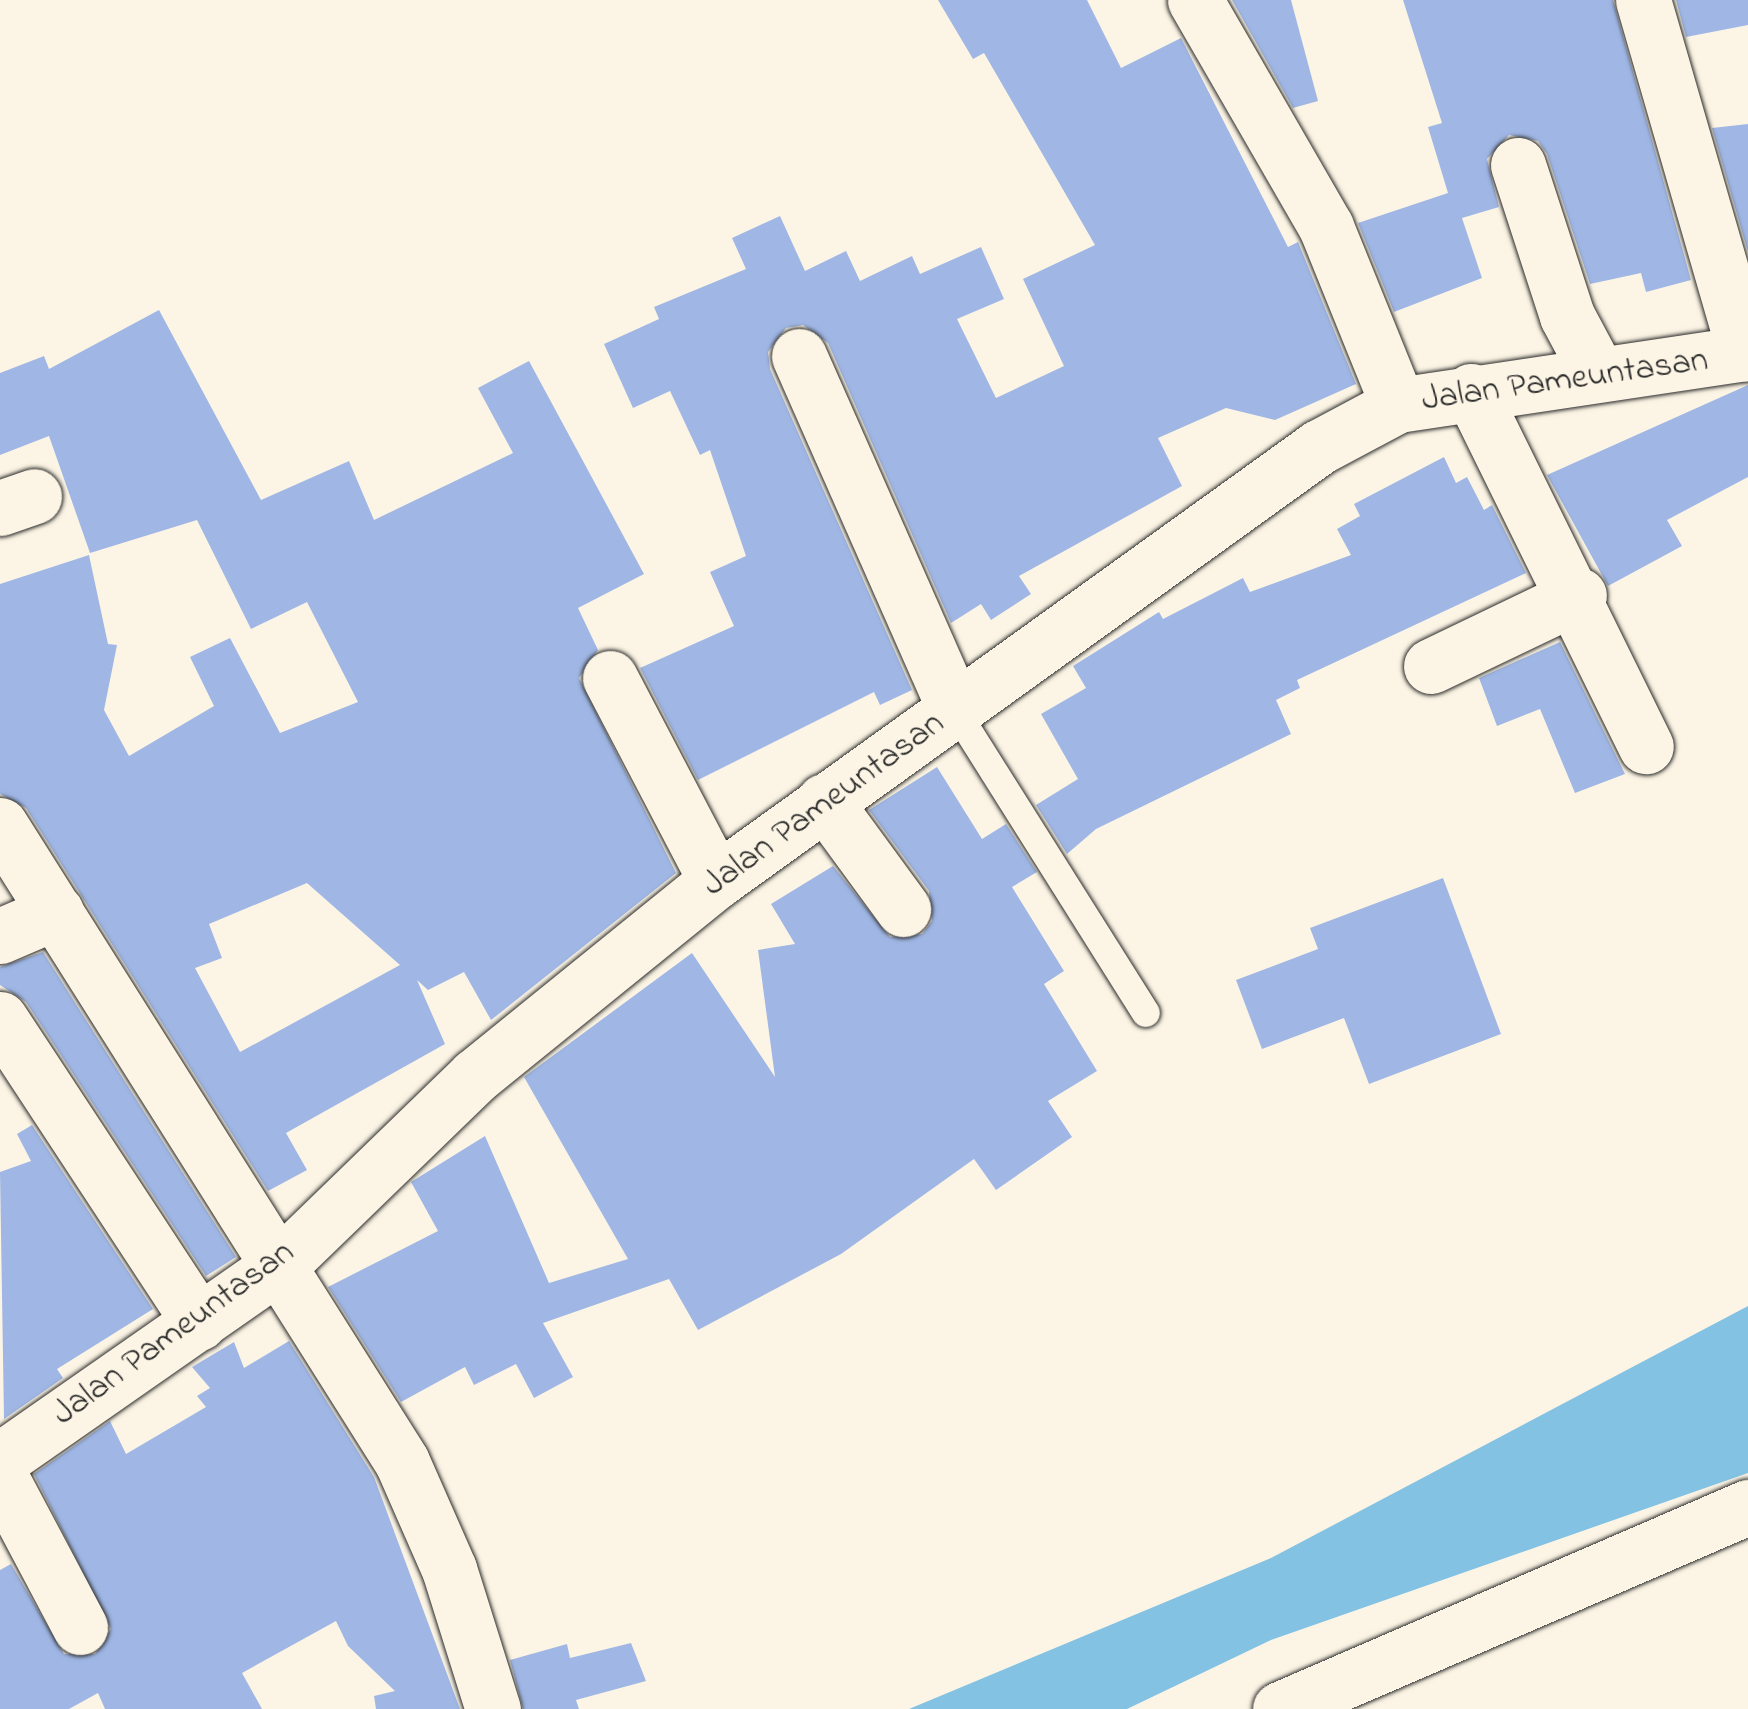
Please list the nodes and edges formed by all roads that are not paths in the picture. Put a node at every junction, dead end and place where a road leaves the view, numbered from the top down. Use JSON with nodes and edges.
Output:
{"nodes":[{"id":1,"x":1195,"y":0,"type":"edge"},
{"id":2,"x":1643,"y":0,"type":"edge"},
{"id":3,"x":1518,"y":165,"type":"dead end"},
{"id":4,"x":1746,"y":354,"type":"edge"},
{"id":5,"x":799,"y":356,"type":"dead end"},
{"id":6,"x":1598,"y":374,"type":"junction"},
{"id":7,"x":1471,"y":391,"type":"junction"},
{"id":8,"x":1398,"y":405,"type":"junction"},
{"id":9,"x":1579,"y":596,"type":"junction"},
{"id":10,"x":1431,"y":666,"type":"dead end"},
{"id":11,"x":610,"y":678,"type":"dead end"},
{"id":12,"x":956,"y":710,"type":"junction"},
{"id":13,"x":1646,"y":746,"type":"dead end"},
{"id":14,"x":824,"y":802,"type":"junction"},
{"id":15,"x":0,"y":826,"type":"edge"},
{"id":16,"x":716,"y":881,"type":"junction"},
{"id":17,"x":903,"y":909,"type":"dead end"},
{"id":18,"x":56,"y":912,"type":"junction"},
{"id":19,"x":0,"y":936,"type":"edge"},
{"id":20,"x":1146,"y":1013,"type":"dead end"},
{"id":21,"x":0,"y":1019,"type":"edge"},
{"id":22,"x":282,"y":1263,"type":"junction"},
{"id":23,"x":198,"y":1322,"type":"junction"},
{"id":24,"x":0,"y":1460,"type":"edge"},
{"id":25,"x":0,"y":1476,"type":"edge"},
{"id":26,"x":1748,"y":1507,"type":"edge"},
{"id":27,"x":80,"y":1627,"type":"dead end"},
{"id":28,"x":493,"y":1709,"type":"edge"},
{"id":29,"x":1280,"y":1709,"type":"edge"}],
"edges":[{"from":1,"to":8,"type":"street"},
{"from":2,"to":4,"type":"street"},
{"from":3,"to":6,"type":"street"},
{"from":4,"to":6,"type":"street","name":"Jalan Pameuntasan"},
{"from":5,"to":12,"type":"street"},
{"from":6,"to":7,"type":"street","name":"Jalan Pameuntasan"},
{"from":7,"to":8,"type":"street","name":"Jalan Pameuntasan"},
{"from":7,"to":9,"type":"street"},
{"from":8,"to":12,"type":"street","name":"Jalan Pameuntasan"},
{"from":9,"to":10,"type":"street"},
{"from":9,"to":13,"type":"street"},
{"from":11,"to":16,"type":"street"},
{"from":12,"to":14,"type":"street","name":"Jalan Pameuntasan"},
{"from":12,"to":20,"type":"lane"},
{"from":14,"to":16,"type":"street","name":"Jalan Pameuntasan"},
{"from":14,"to":17,"type":"street"},
{"from":15,"to":18,"type":"street"},
{"from":16,"to":22,"type":"street","name":"Jalan Pameuntasan"},
{"from":18,"to":19,"type":"street"},
{"from":18,"to":22,"type":"street"},
{"from":21,"to":23,"type":"street"},
{"from":22,"to":23,"type":"street","name":"Jalan Pameuntasan"},
{"from":22,"to":28,"type":"street"},
{"from":23,"to":24,"type":"street","name":"Jalan Pameuntasan"},
{"from":25,"to":27,"type":"street"},
{"from":26,"to":29,"type":"street"}]}
